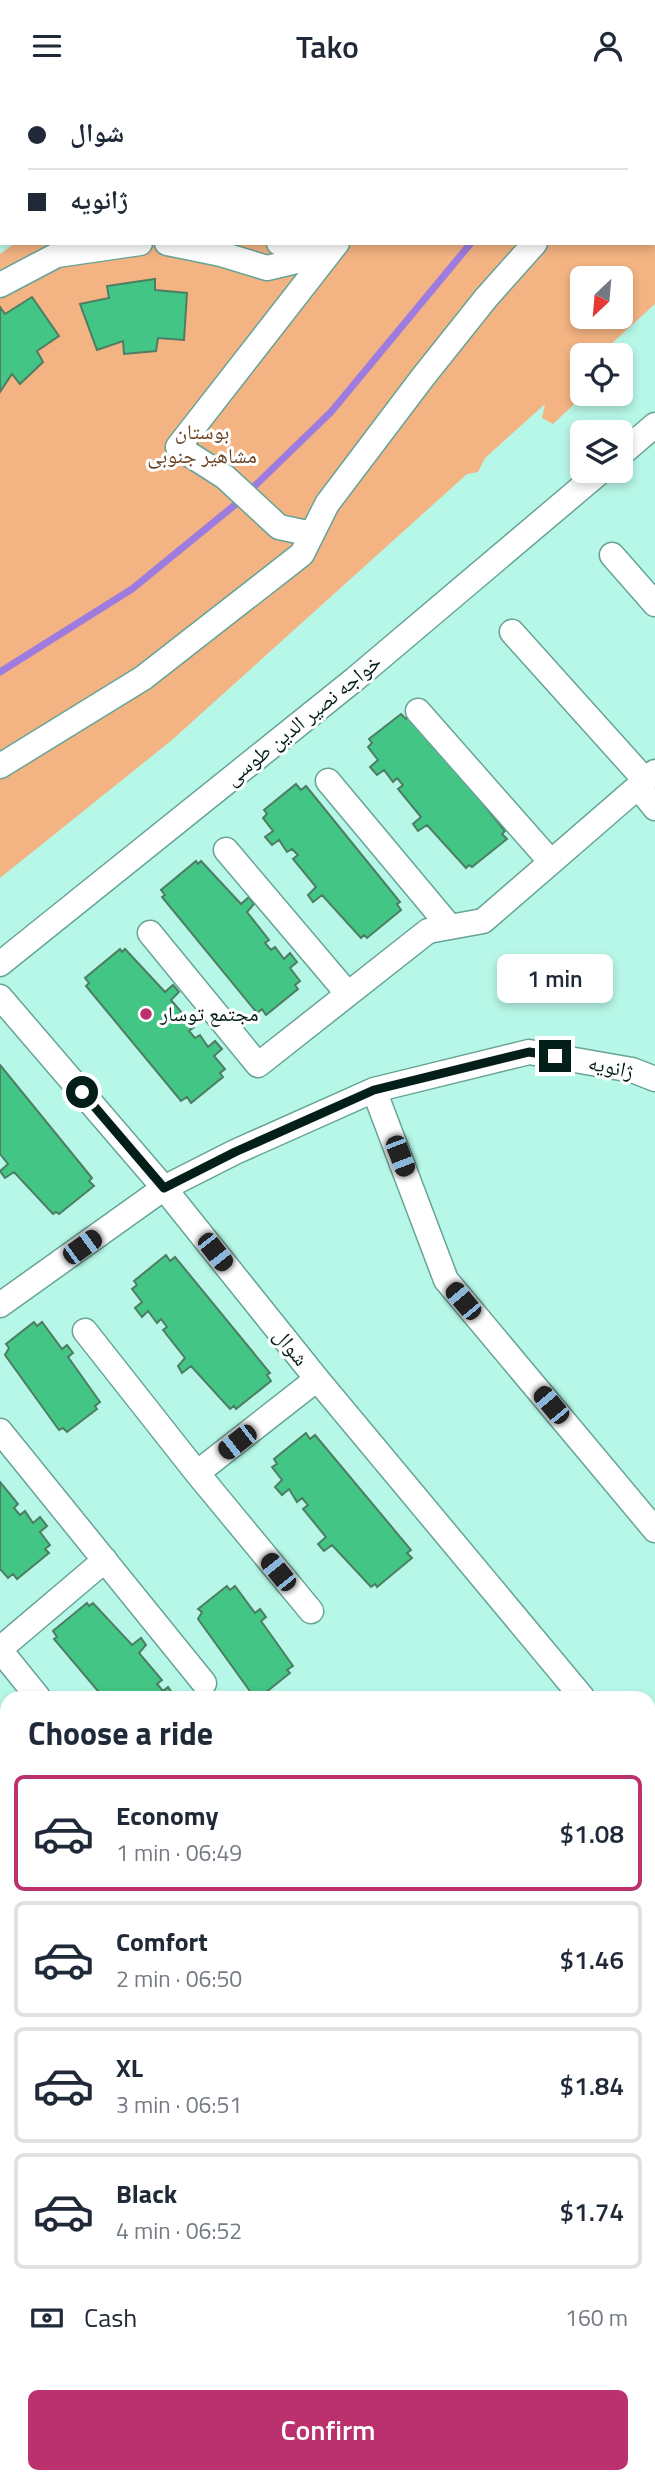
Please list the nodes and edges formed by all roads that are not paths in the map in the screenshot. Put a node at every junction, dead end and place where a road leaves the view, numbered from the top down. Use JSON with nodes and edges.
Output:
{"nodes":[{"id":1,"x":126,"y":245,"type":"edge"},
{"id":2,"x":177,"y":245,"type":"edge"},
{"id":3,"x":312,"y":245,"type":"edge"},
{"id":4,"x":534,"y":245,"type":"edge"},
{"id":5,"x":0,"y":285,"type":"edge"},
{"id":6,"x":655,"y":425,"type":"edge"},
{"id":7,"x":633,"y":444,"type":"edge"},
{"id":8,"x":587,"y":483,"type":"edge"},
{"id":9,"x":312,"y":534,"type":"junction"},
{"id":10,"x":612,"y":555,"type":"dead end"},
{"id":11,"x":655,"y":604,"type":"edge"},
{"id":12,"x":512,"y":632,"type":"dead end"},
{"id":13,"x":418,"y":711,"type":"dead end"},
{"id":14,"x":0,"y":766,"type":"edge"},
{"id":15,"x":646,"y":780,"type":"edge"},
{"id":16,"x":328,"y":781,"type":"dead end"},
{"id":17,"x":655,"y":808,"type":"edge"},
{"id":18,"x":226,"y":850,"type":"dead end"},
{"id":19,"x":551,"y":862,"type":"junction"},
{"id":20,"x":450,"y":927,"type":"junction"},
{"id":21,"x":150,"y":933,"type":"dead end"},
{"id":22,"x":0,"y":964,"type":"edge"},
{"id":23,"x":348,"y":994,"type":"junction"},
{"id":24,"x":0,"y":997,"type":"edge"},
{"id":25,"x":655,"y":1079,"type":"edge"},
{"id":26,"x":374,"y":1090,"type":"junction"},
{"id":27,"x":164,"y":1188,"type":"junction"},
{"id":28,"x":0,"y":1305,"type":"edge"},
{"id":29,"x":85,"y":1331,"type":"dead end"},
{"id":30,"x":317,"y":1379,"type":"junction"},
{"id":31,"x":0,"y":1431,"type":"edge"},
{"id":32,"x":197,"y":1473,"type":"junction"},
{"id":33,"x":655,"y":1530,"type":"edge"},
{"id":34,"x":105,"y":1560,"type":"junction"},
{"id":35,"x":311,"y":1611,"type":"dead end"},
{"id":36,"x":0,"y":1650,"type":"edge"},
{"id":37,"x":204,"y":1683,"type":"dead end"},
{"id":38,"x":33,"y":1691,"type":"edge"},
{"id":39,"x":577,"y":1691,"type":"edge"}],
"edges":[{"from":1,"to":5,"type":"street"},
{"from":2,"to":3,"type":"street"},
{"from":3,"to":9,"type":"street"},
{"from":4,"to":9,"type":"street"},
{"from":6,"to":7,"type":"street"},
{"from":8,"to":22,"type":"street","name":"خواجه نصیر الدین طوسی"},
{"from":9,"to":14,"type":"street"},
{"from":10,"to":11,"type":"street"},
{"from":12,"to":15,"type":"street"},
{"from":13,"to":19,"type":"street"},
{"from":15,"to":17,"type":"street"},
{"from":15,"to":19,"type":"street"},
{"from":16,"to":20,"type":"street"},
{"from":18,"to":23,"type":"street"},
{"from":19,"to":20,"type":"street"},
{"from":20,"to":23,"type":"street"},
{"from":21,"to":23,"type":"street"},
{"from":24,"to":27,"type":"street","name":"شوال"},
{"from":25,"to":26,"type":"street","name":"ژانویه"},
{"from":26,"to":27,"type":"street","name":"ژانویه"},
{"from":26,"to":33,"type":"street"},
{"from":27,"to":28,"type":"street","name":"ژانویه"},
{"from":27,"to":30,"type":"street","name":"شوال"},
{"from":29,"to":32,"type":"street"},
{"from":30,"to":32,"type":"street"},
{"from":30,"to":39,"type":"street","name":"شوال"},
{"from":31,"to":34,"type":"street"},
{"from":32,"to":35,"type":"street"},
{"from":34,"to":36,"type":"street"},
{"from":34,"to":37,"type":"street"},
{"from":36,"to":38,"type":"street"}]}
